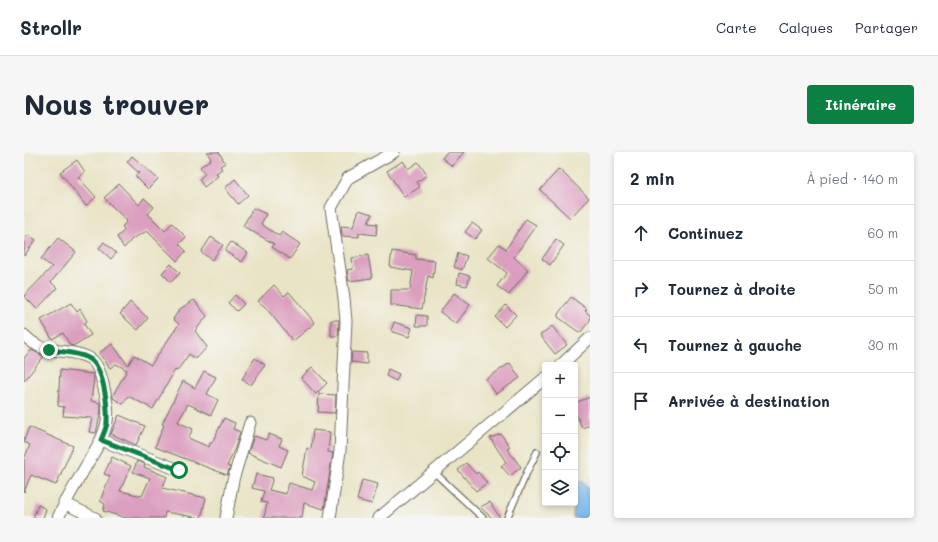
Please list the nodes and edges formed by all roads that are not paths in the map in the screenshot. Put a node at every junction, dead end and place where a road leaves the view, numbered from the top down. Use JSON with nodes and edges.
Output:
{"nodes":[{"id":1,"x":394,"y":152,"type":"edge"},
{"id":2,"x":24,"y":335,"type":"edge"},
{"id":3,"x":590,"y":338,"type":"edge"},
{"id":4,"x":564,"y":362,"type":"edge"},
{"id":5,"x":542,"y":381,"type":"edge"},
{"id":6,"x":250,"y":423,"type":"dead end"},
{"id":7,"x":101,"y":440,"type":"junction"},
{"id":8,"x":537,"y":452,"type":"dead end"},
{"id":9,"x":179,"y":470,"type":"dead end"},
{"id":10,"x":434,"y":472,"type":"junction"},
{"id":11,"x":64,"y":503,"type":"junction"},
{"id":12,"x":58,"y":518,"type":"edge"},
{"id":13,"x":95,"y":518,"type":"edge"},
{"id":14,"x":226,"y":518,"type":"edge"},
{"id":15,"x":330,"y":518,"type":"edge"},
{"id":16,"x":379,"y":518,"type":"edge"},
{"id":17,"x":483,"y":518,"type":"edge"},
{"id":18,"x":507,"y":518,"type":"edge"}],
"edges":[{"from":1,"to":15,"type":"street"},
{"from":2,"to":7,"type":"street"},
{"from":3,"to":4,"type":"street"},
{"from":5,"to":10,"type":"street"},
{"from":6,"to":14,"type":"street"},
{"from":7,"to":9,"type":"street"},
{"from":7,"to":11,"type":"street"},
{"from":8,"to":18,"type":"lane"},
{"from":10,"to":16,"type":"street"},
{"from":10,"to":17,"type":"lane"},
{"from":11,"to":12,"type":"street"},
{"from":11,"to":13,"type":"street"}]}
